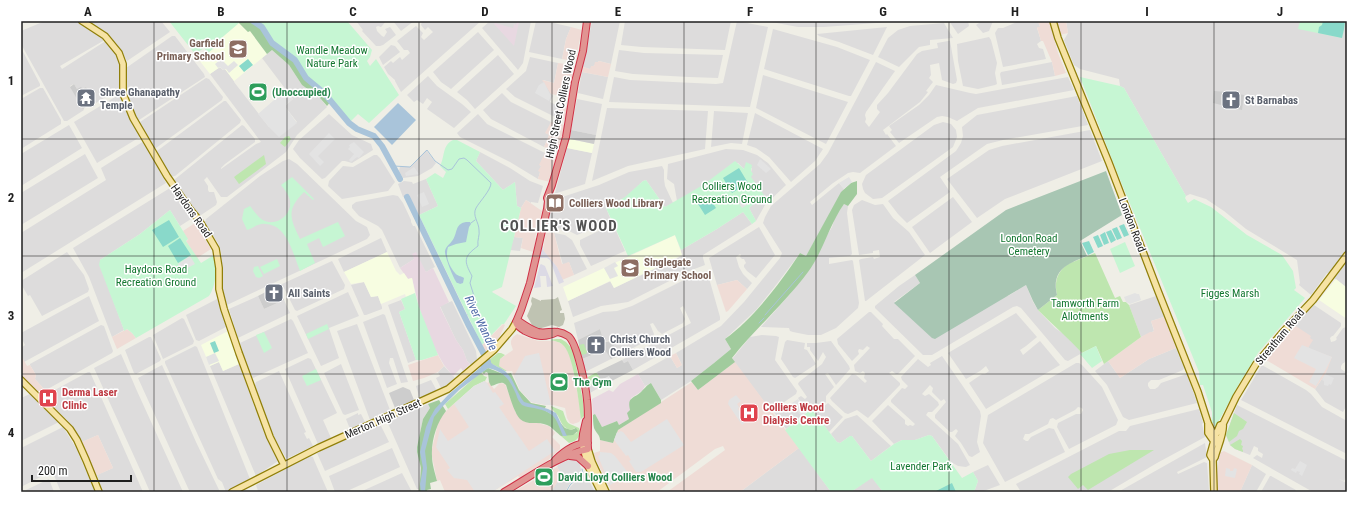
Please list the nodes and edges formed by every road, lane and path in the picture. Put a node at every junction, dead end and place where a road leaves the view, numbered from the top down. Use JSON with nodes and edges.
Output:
{"nodes":[{"id":1,"x":82,"y":21,"type":"edge"},
{"id":2,"x":587,"y":21,"type":"edge"},
{"id":3,"x":1053,"y":21,"type":"edge"},
{"id":4,"x":1347,"y":255,"type":"edge"},
{"id":5,"x":516,"y":324,"type":"junction"},
{"id":6,"x":21,"y":380,"type":"edge"},
{"id":7,"x":1216,"y":441,"type":"junction"},
{"id":8,"x":586,"y":446,"type":"junction"},
{"id":9,"x":566,"y":455,"type":"junction"},
{"id":10,"x":284,"y":465,"type":"junction"},
{"id":11,"x":588,"y":466,"type":"junction"},
{"id":12,"x":99,"y":492,"type":"edge"},
{"id":13,"x":232,"y":492,"type":"edge"},
{"id":14,"x":504,"y":492,"type":"edge"},
{"id":15,"x":600,"y":492,"type":"edge"},
{"id":16,"x":606,"y":492,"type":"edge"},
{"id":17,"x":1214,"y":492,"type":"edge"}],
"edges":[{"from":1,"to":10,"type":"main road","name":"Haydons Road"},
{"from":2,"to":5,"type":"highway","name":"High Street Colliers Wood"},
{"from":3,"to":7,"type":"main road","name":"London Road"},
{"from":4,"to":7,"type":"main road","name":"Streatham Road"},
{"from":5,"to":8,"type":"highway"},
{"from":5,"to":10,"type":"main road","name":"Merton High Street"},
{"from":6,"to":12,"type":"main road"},
{"from":7,"to":17,"type":"main road"},
{"from":8,"to":9,"type":"highway"},
{"from":8,"to":11,"type":"main road"},
{"from":8,"to":16,"type":"main road"},
{"from":9,"to":11,"type":"highway"},
{"from":9,"to":14,"type":"highway"},
{"from":10,"to":13,"type":"main road","name":"Merton High Street"},
{"from":11,"to":15,"type":"main road"}]}
